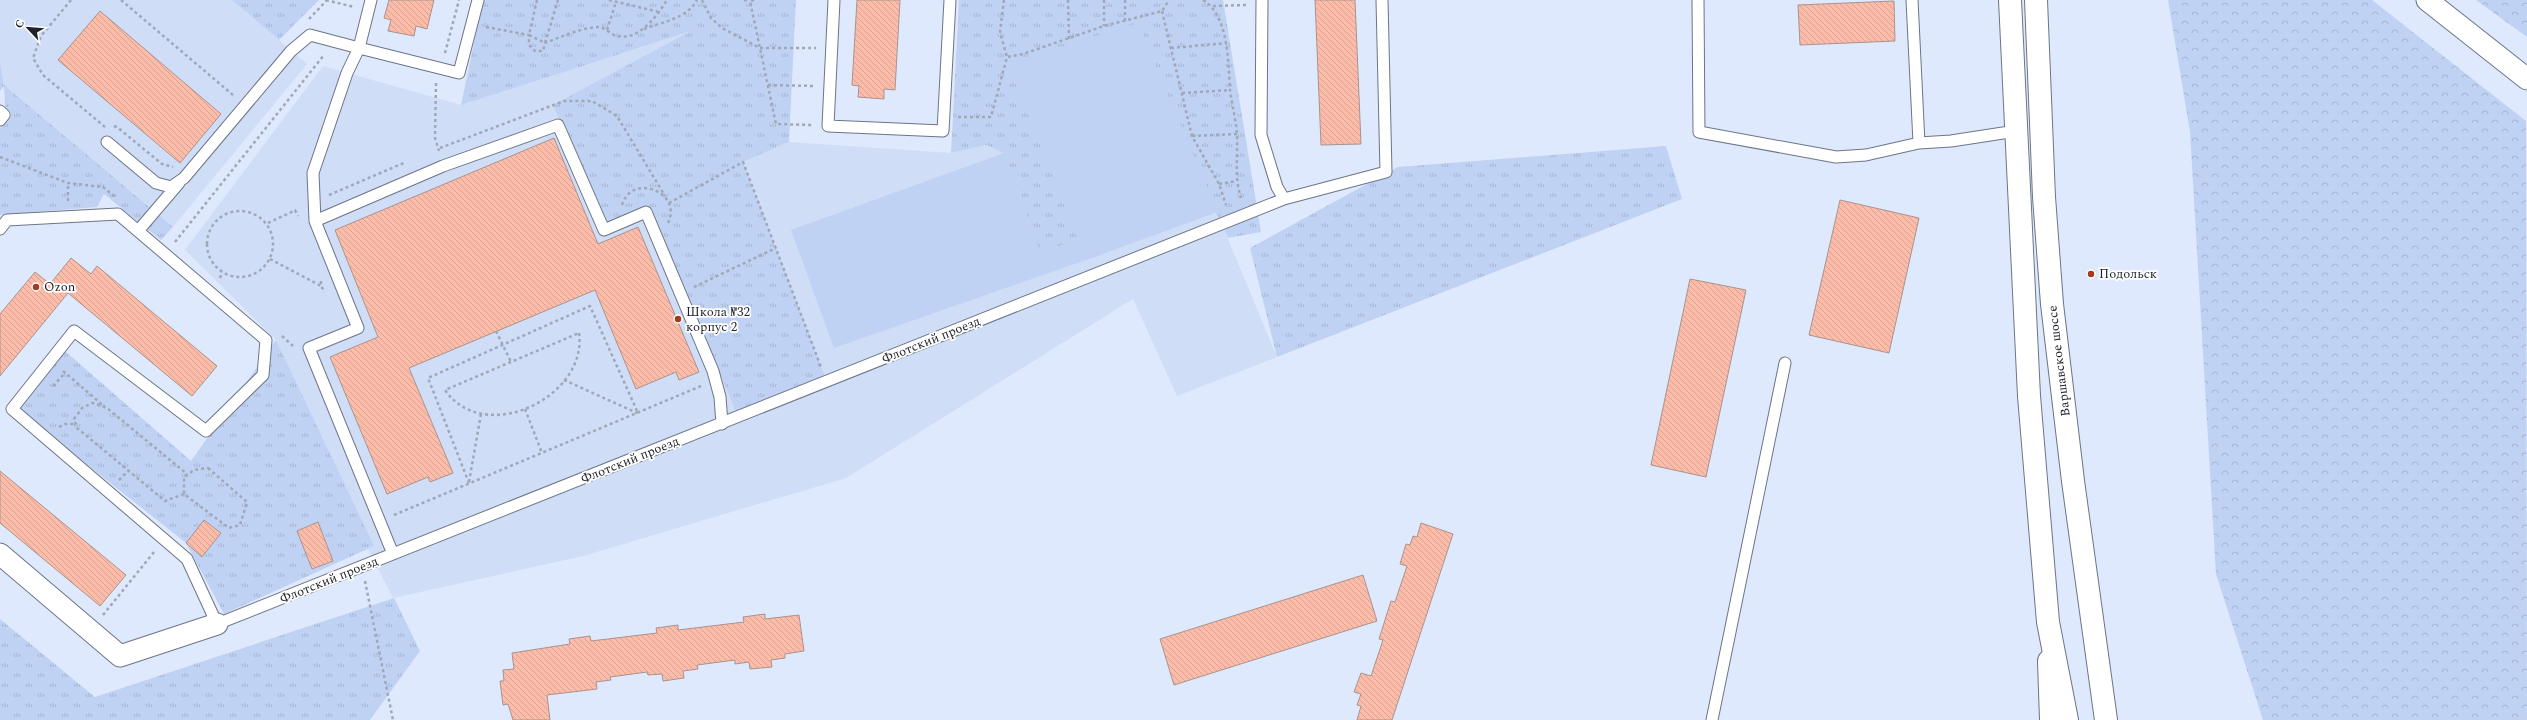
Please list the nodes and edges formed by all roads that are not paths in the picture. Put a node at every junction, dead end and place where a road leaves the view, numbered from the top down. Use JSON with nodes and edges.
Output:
{"nodes":[{"id":1,"x":478,"y":0,"type":"edge"},
{"id":2,"x":834,"y":0,"type":"edge"},
{"id":3,"x":950,"y":0,"type":"edge"},
{"id":4,"x":1382,"y":0,"type":"edge"},
{"id":5,"x":1698,"y":0,"type":"edge"},
{"id":6,"x":1912,"y":0,"type":"edge"},
{"id":7,"x":2010,"y":0,"type":"edge"},
{"id":8,"x":2036,"y":0,"type":"edge"},
{"id":9,"x":2428,"y":0,"type":"edge"},
{"id":10,"x":1262,"y":2,"type":"edge"},
{"id":11,"x":369,"y":5,"type":"edge"},
{"id":12,"x":359,"y":48,"type":"junction"},
{"id":13,"x":2527,"y":79,"type":"edge"},
{"id":14,"x":0,"y":111,"type":"edge"},
{"id":15,"x":0,"y":120,"type":"edge"},
{"id":16,"x":2016,"y":131,"type":"junction"},
{"id":17,"x":107,"y":142,"type":"road end"},
{"id":18,"x":1919,"y":143,"type":"junction"},
{"id":19,"x":184,"y":178,"type":"junction"},
{"id":20,"x":1284,"y":199,"type":"junction"},
{"id":21,"x":315,"y":221,"type":"junction"},
{"id":22,"x":0,"y":228,"type":"edge"},
{"id":23,"x":138,"y":231,"type":"junction"},
{"id":24,"x":1785,"y":363,"type":"dead end"},
{"id":25,"x":722,"y":424,"type":"junction"},
{"id":26,"x":0,"y":554,"type":"edge"},
{"id":27,"x":393,"y":554,"type":"junction"},
{"id":28,"x":2048,"y":622,"type":"junction"},
{"id":29,"x":217,"y":624,"type":"junction"},
{"id":30,"x":1712,"y":720,"type":"edge"},
{"id":31,"x":2051,"y":720,"type":"edge"},
{"id":32,"x":2067,"y":720,"type":"edge"},
{"id":33,"x":2106,"y":720,"type":"edge"}],
"edges":[{"from":1,"to":12,"type":"lane"},
{"from":2,"to":3,"type":"lane"},
{"from":4,"to":20,"type":"lane","name":"Флотский проезд"},
{"from":5,"to":18,"type":"lane"},
{"from":6,"to":18,"type":"lane"},
{"from":7,"to":16,"type":"main road"},
{"from":8,"to":33,"type":"main road","name":"Варшавское шоссе"},
{"from":9,"to":13,"type":"street"},
{"from":10,"to":20,"type":"lane"},
{"from":11,"to":12,"type":"lane"},
{"from":12,"to":19,"type":"lane"},
{"from":12,"to":21,"type":"lane"},
{"from":14,"to":15,"type":"lane"},
{"from":16,"to":18,"type":"lane"},
{"from":16,"to":28,"type":"main road"},
{"from":17,"to":19,"type":"lane"},
{"from":19,"to":23,"type":"lane"},
{"from":20,"to":25,"type":"lane","name":"Флотский проезд"},
{"from":21,"to":25,"type":"lane"},
{"from":21,"to":27,"type":"lane"},
{"from":22,"to":23,"type":"lane"},
{"from":23,"to":29,"type":"lane"},
{"from":24,"to":30,"type":"lane"},
{"from":25,"to":27,"type":"lane","name":"Флотский проезд"},
{"from":26,"to":29,"type":"street","name":"Флотский проезд"},
{"from":27,"to":29,"type":"lane","name":"Флотский проезд"},
{"from":28,"to":31,"type":"main road"},
{"from":28,"to":32,"type":"main road"}]}
